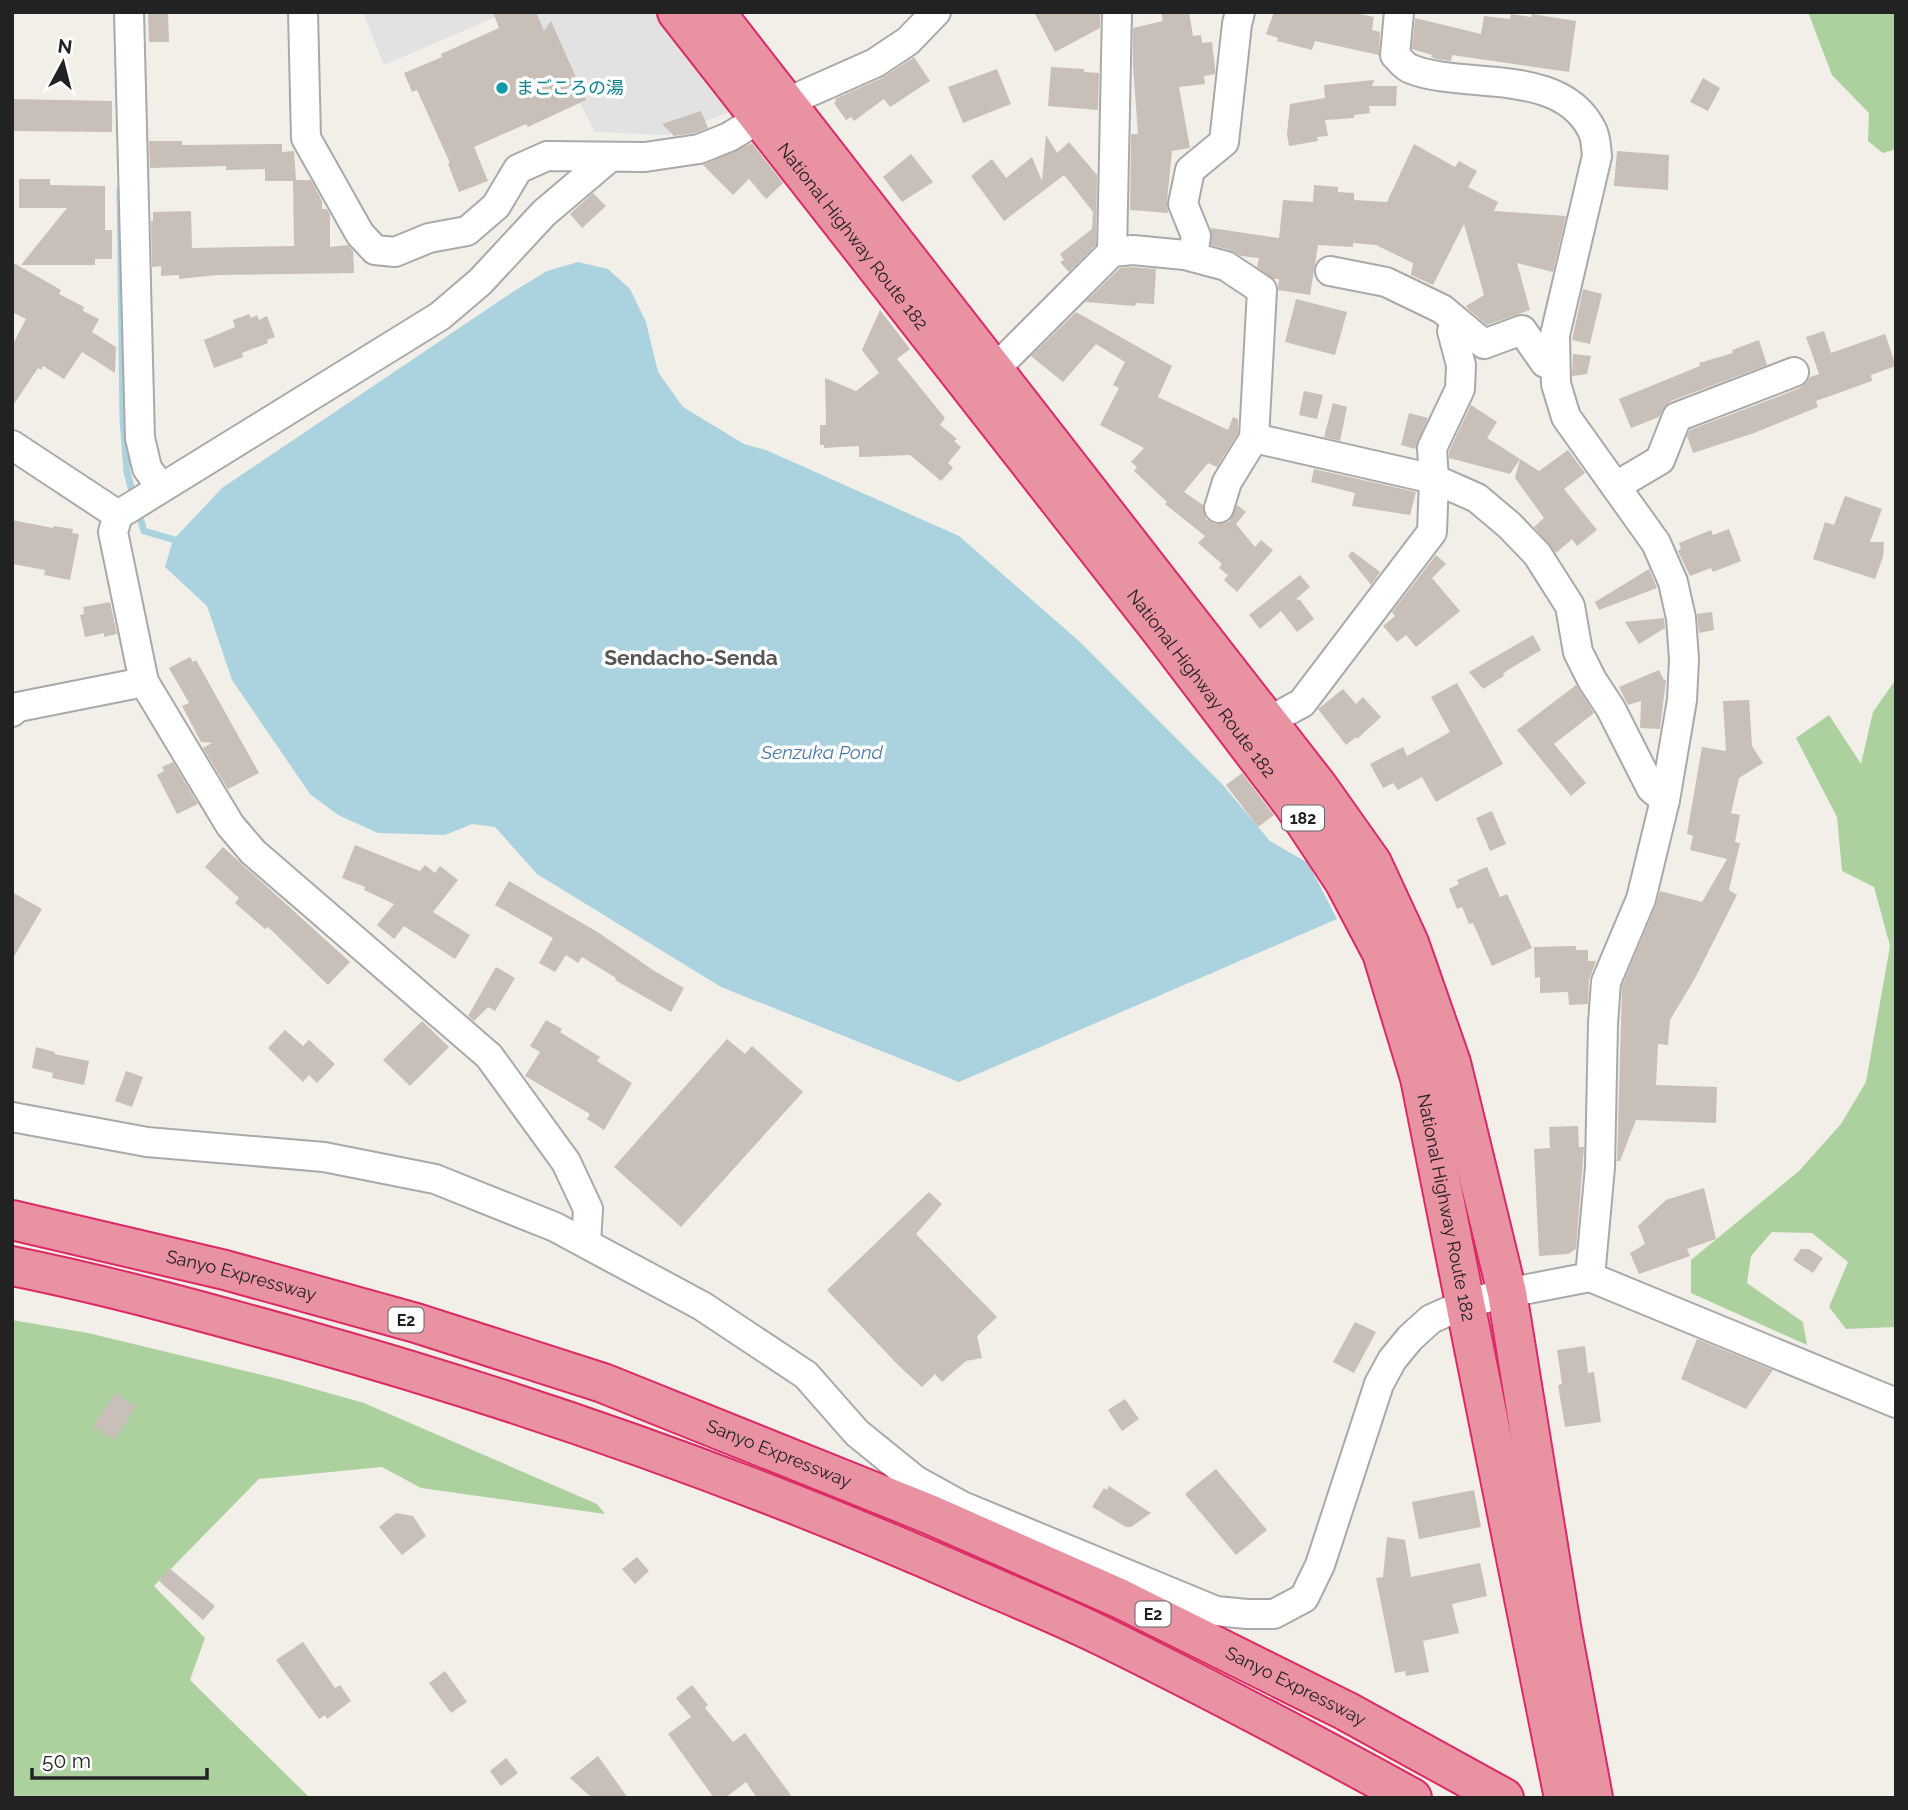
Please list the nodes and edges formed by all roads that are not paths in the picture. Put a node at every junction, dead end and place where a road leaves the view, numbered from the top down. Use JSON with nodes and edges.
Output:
{"nodes":[{"id":1,"x":129,"y":12,"type":"edge"},
{"id":2,"x":303,"y":12,"type":"edge"},
{"id":3,"x":677,"y":12,"type":"edge"},
{"id":4,"x":715,"y":12,"type":"edge"},
{"id":5,"x":936,"y":12,"type":"edge"},
{"id":6,"x":1117,"y":12,"type":"edge"},
{"id":7,"x":1240,"y":12,"type":"edge"},
{"id":8,"x":1391,"y":15,"type":"edge"},
{"id":9,"x":772,"y":110,"type":"junction"},
{"id":10,"x":609,"y":158,"type":"junction"},
{"id":11,"x":1112,"y":252,"type":"junction"},
{"id":12,"x":1185,"y":255,"type":"junction"},
{"id":13,"x":1330,"y":271,"type":"dead end"},
{"id":14,"x":1458,"y":323,"type":"junction"},
{"id":15,"x":1554,"y":366,"type":"junction"},
{"id":16,"x":993,"y":371,"type":"junction"},
{"id":17,"x":1794,"y":372,"type":"dead end"},
{"id":18,"x":1254,"y":438,"type":"junction"},
{"id":19,"x":12,"y":445,"type":"edge"},
{"id":20,"x":1434,"y":479,"type":"junction"},
{"id":21,"x":1616,"y":486,"type":"junction"},
{"id":22,"x":138,"y":502,"type":"junction"},
{"id":23,"x":1219,"y":508,"type":"dead end"},
{"id":24,"x":144,"y":682,"type":"junction"},
{"id":25,"x":12,"y":712,"type":"edge"},
{"id":26,"x":1267,"y":722,"type":"junction"},
{"id":27,"x":1665,"y":800,"type":"junction"},
{"id":28,"x":12,"y":1117,"type":"edge"},
{"id":29,"x":12,"y":1220,"type":"edge"},
{"id":30,"x":586,"y":1243,"type":"junction"},
{"id":31,"x":12,"y":1266,"type":"edge"},
{"id":32,"x":1590,"y":1278,"type":"junction"},
{"id":33,"x":1507,"y":1293,"type":"junction"},
{"id":34,"x":1466,"y":1303,"type":"junction"},
{"id":35,"x":1896,"y":1403,"type":"edge"},
{"id":36,"x":1412,"y":1798,"type":"edge"},
{"id":37,"x":1504,"y":1798,"type":"edge"},
{"id":38,"x":1564,"y":1798,"type":"edge"},
{"id":39,"x":1593,"y":1798,"type":"edge"}],
"edges":[{"from":1,"to":22,"type":"street"},
{"from":2,"to":10,"type":"street"},
{"from":3,"to":9,"type":"highway","name":"National Highway Route 182","number":"182"},
{"from":4,"to":9,"type":"highway","name":"National Highway Route 182","number":"182"},
{"from":5,"to":9,"type":"street"},
{"from":6,"to":11,"type":"street"},
{"from":7,"to":12,"type":"street"},
{"from":8,"to":15,"type":"street"},
{"from":9,"to":10,"type":"street"},
{"from":9,"to":16,"type":"highway","name":"National Highway Route 182","number":"182"},
{"from":9,"to":34,"type":"highway","name":"National Highway Route 182","number":"182"},
{"from":10,"to":22,"type":"street"},
{"from":11,"to":12,"type":"street"},
{"from":11,"to":16,"type":"street"},
{"from":12,"to":18,"type":"street"},
{"from":13,"to":14,"type":"street"},
{"from":14,"to":15,"type":"street"},
{"from":14,"to":20,"type":"street"},
{"from":15,"to":21,"type":"street"},
{"from":16,"to":26,"type":"highway","name":"National Highway Route 182","number":"182"},
{"from":17,"to":21,"type":"street"},
{"from":18,"to":20,"type":"street"},
{"from":18,"to":23,"type":"street"},
{"from":19,"to":22,"type":"street"},
{"from":20,"to":26,"type":"street"},
{"from":20,"to":27,"type":"street"},
{"from":21,"to":27,"type":"street"},
{"from":22,"to":24,"type":"street"},
{"from":24,"to":25,"type":"street"},
{"from":24,"to":30,"type":"street"},
{"from":26,"to":33,"type":"highway","name":"National Highway Route 182","number":"182"},
{"from":27,"to":32,"type":"street"},
{"from":28,"to":30,"type":"street"},
{"from":29,"to":37,"type":"highway","name":"Sanyo Expressway","number":"E2"},
{"from":30,"to":34,"type":"street"},
{"from":31,"to":36,"type":"highway","number":"E2"},
{"from":32,"to":33,"type":"street"},
{"from":32,"to":35,"type":"street"},
{"from":33,"to":34,"type":"street"},
{"from":33,"to":39,"type":"highway","name":"National Highway Route 182","number":"182"},
{"from":34,"to":38,"type":"highway","name":"National Highway Route 182","number":"182"}]}
